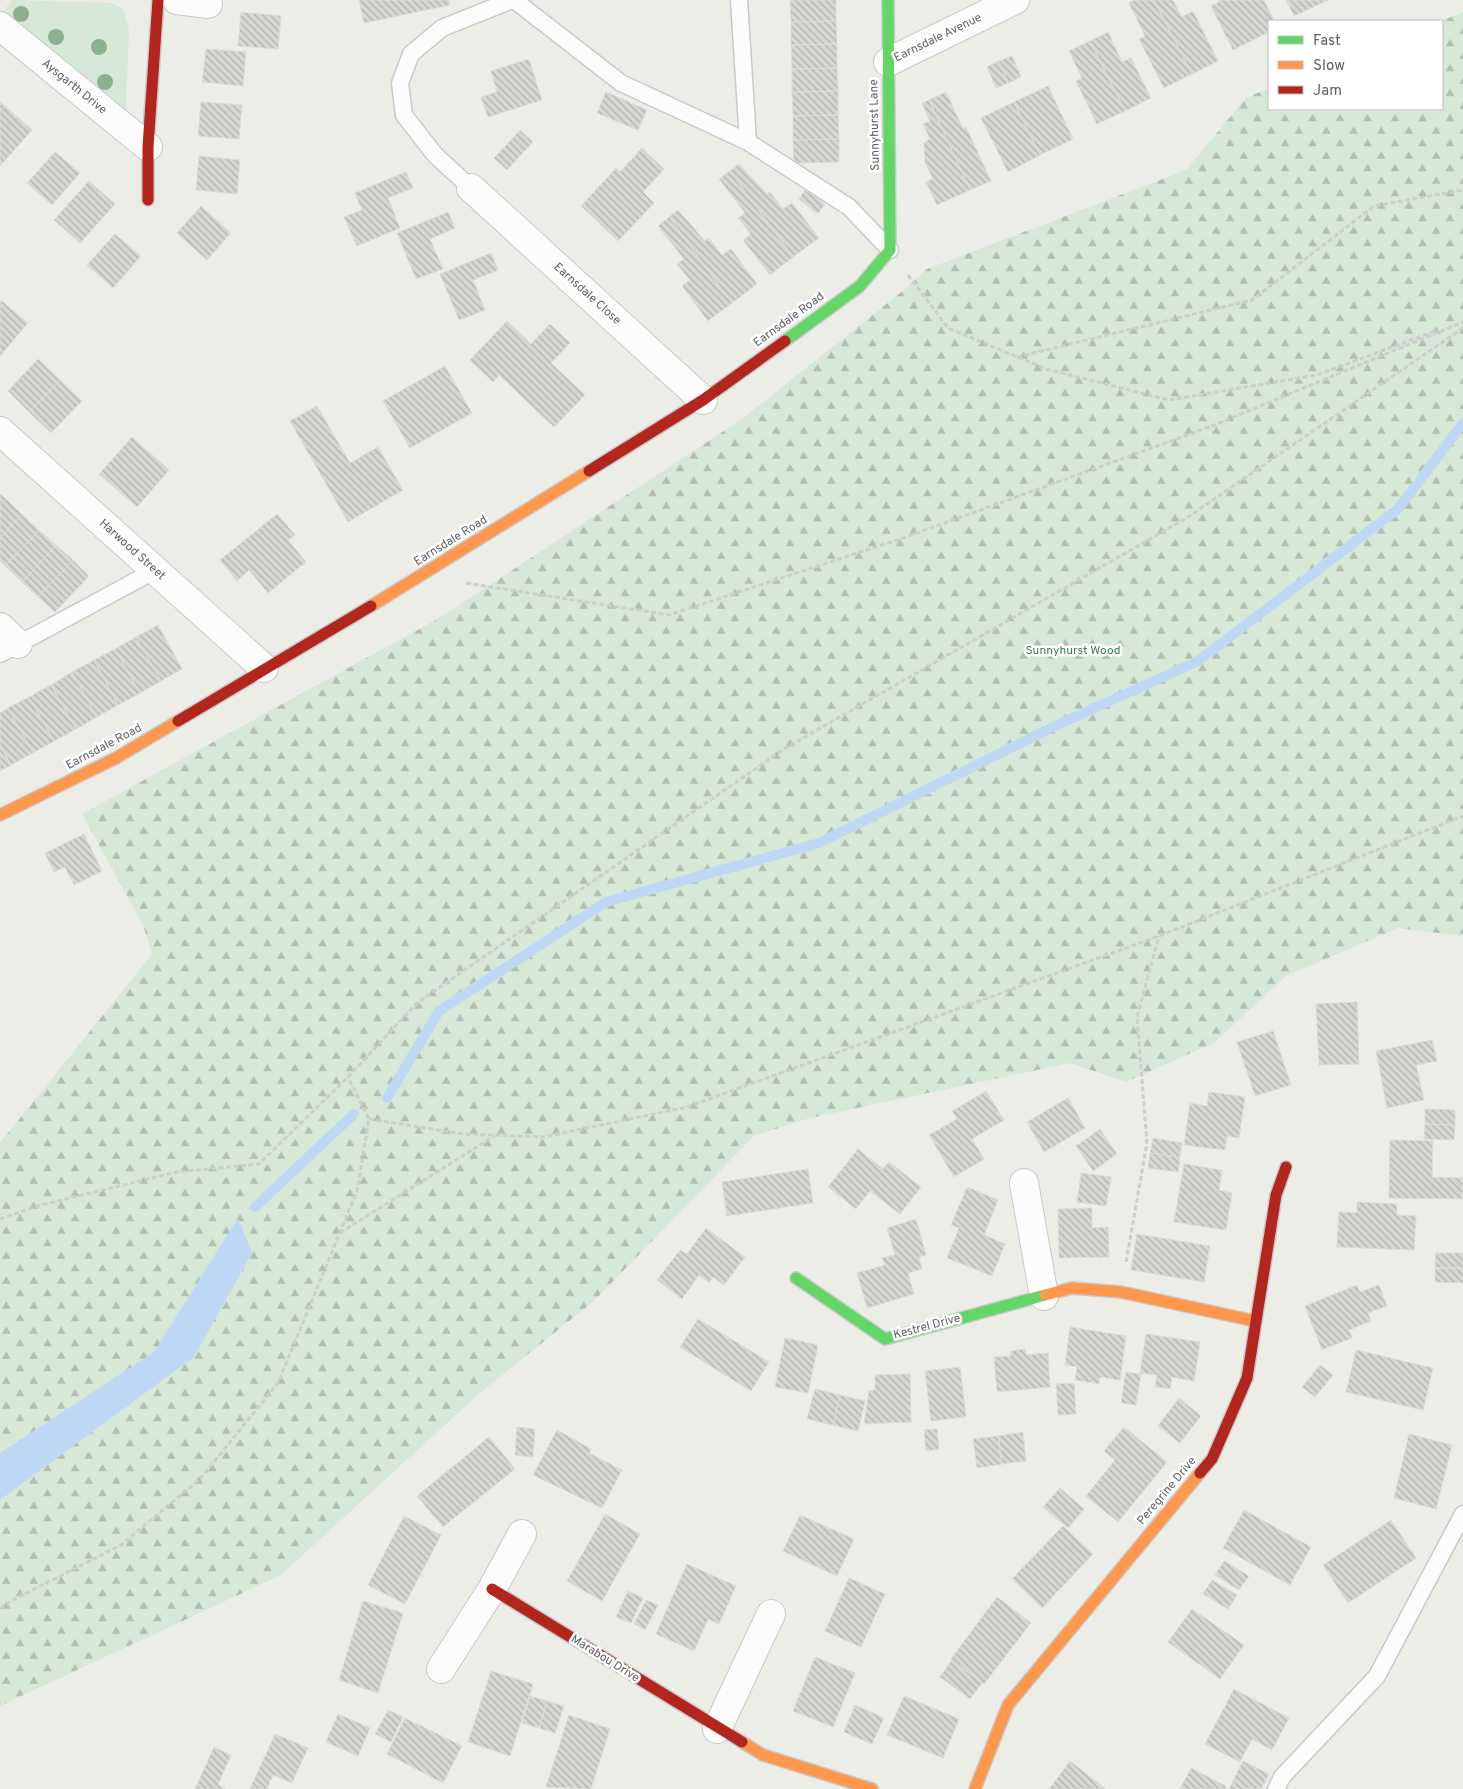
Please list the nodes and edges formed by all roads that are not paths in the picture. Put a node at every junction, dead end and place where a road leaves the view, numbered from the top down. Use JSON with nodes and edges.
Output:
{"nodes":[{"id":1,"x":158,"y":0,"type":"edge"},
{"id":2,"x":177,"y":0,"type":"edge"},
{"id":3,"x":513,"y":0,"type":"edge"},
{"id":4,"x":739,"y":0,"type":"edge"},
{"id":5,"x":888,"y":0,"type":"edge"},
{"id":6,"x":1015,"y":0,"type":"edge"},
{"id":7,"x":208,"y":4,"type":"dead end"},
{"id":8,"x":0,"y":26,"type":"edge"},
{"id":9,"x":888,"y":62,"type":"junction"},
{"id":10,"x":748,"y":142,"type":"junction"},
{"id":11,"x":148,"y":148,"type":"junction"},
{"id":12,"x":471,"y":188,"type":"joint"},
{"id":13,"x":148,"y":200,"type":"dead end"},
{"id":14,"x":890,"y":250,"type":"junction"},
{"id":15,"x":703,"y":400,"type":"junction"},
{"id":16,"x":0,"y":432,"type":"edge"},
{"id":17,"x":154,"y":570,"type":"junction"},
{"id":18,"x":6,"y":642,"type":"edge"},
{"id":19,"x":264,"y":668,"type":"junction"},
{"id":20,"x":0,"y":815,"type":"edge"},
{"id":21,"x":1286,"y":1167,"type":"dead end"},
{"id":22,"x":1024,"y":1183,"type":"dead end"},
{"id":23,"x":796,"y":1278,"type":"dead end"},
{"id":24,"x":1044,"y":1296,"type":"junction"},
{"id":25,"x":1255,"y":1321,"type":"junction"},
{"id":26,"x":1463,"y":1514,"type":"edge"},
{"id":27,"x":522,"y":1534,"type":"dead end"},
{"id":28,"x":492,"y":1589,"type":"junction"},
{"id":29,"x":771,"y":1614,"type":"dead end"},
{"id":30,"x":441,"y":1669,"type":"dead end"},
{"id":31,"x":717,"y":1729,"type":"junction"},
{"id":32,"x":872,"y":1789,"type":"edge"},
{"id":33,"x":975,"y":1789,"type":"edge"},
{"id":34,"x":1276,"y":1789,"type":"edge"}],
"edges":[{"from":1,"to":11,"type":"street"},
{"from":2,"to":7,"type":"street"},
{"from":3,"to":10,"type":"lane"},
{"from":3,"to":12,"type":"lane"},
{"from":4,"to":10,"type":"lane"},
{"from":5,"to":9,"type":"street","name":"Sunnyhurst Lane"},
{"from":6,"to":9,"type":"street","name":"Earnsdale Avenue"},
{"from":8,"to":11,"type":"street","name":"Aysgarth Drive"},
{"from":9,"to":14,"type":"street","name":"Sunnyhurst Lane"},
{"from":10,"to":14,"type":"lane"},
{"from":11,"to":13,"type":"street"},
{"from":12,"to":15,"type":"street","name":"Earnsdale Close"},
{"from":14,"to":15,"type":"street","name":"Earnsdale Road"},
{"from":15,"to":19,"type":"street","name":"Earnsdale Road"},
{"from":16,"to":17,"type":"street","name":"Harwood Street"},
{"from":17,"to":18,"type":"lane"},
{"from":17,"to":19,"type":"street","name":"Harwood Street"},
{"from":19,"to":20,"type":"street","name":"Earnsdale Road"},
{"from":21,"to":25,"type":"street","name":"Peregrine Drive"},
{"from":22,"to":24,"type":"street"},
{"from":23,"to":24,"type":"street","name":"Kestrel Drive"},
{"from":24,"to":25,"type":"street","name":"Kestrel Drive"},
{"from":25,"to":33,"type":"street","name":"Peregrine Drive"},
{"from":26,"to":34,"type":"lane"},
{"from":27,"to":28,"type":"street"},
{"from":28,"to":30,"type":"street"},
{"from":28,"to":31,"type":"street","name":"Marabou Drive"},
{"from":29,"to":31,"type":"street"},
{"from":31,"to":32,"type":"street","name":"Marabou Drive"}]}
